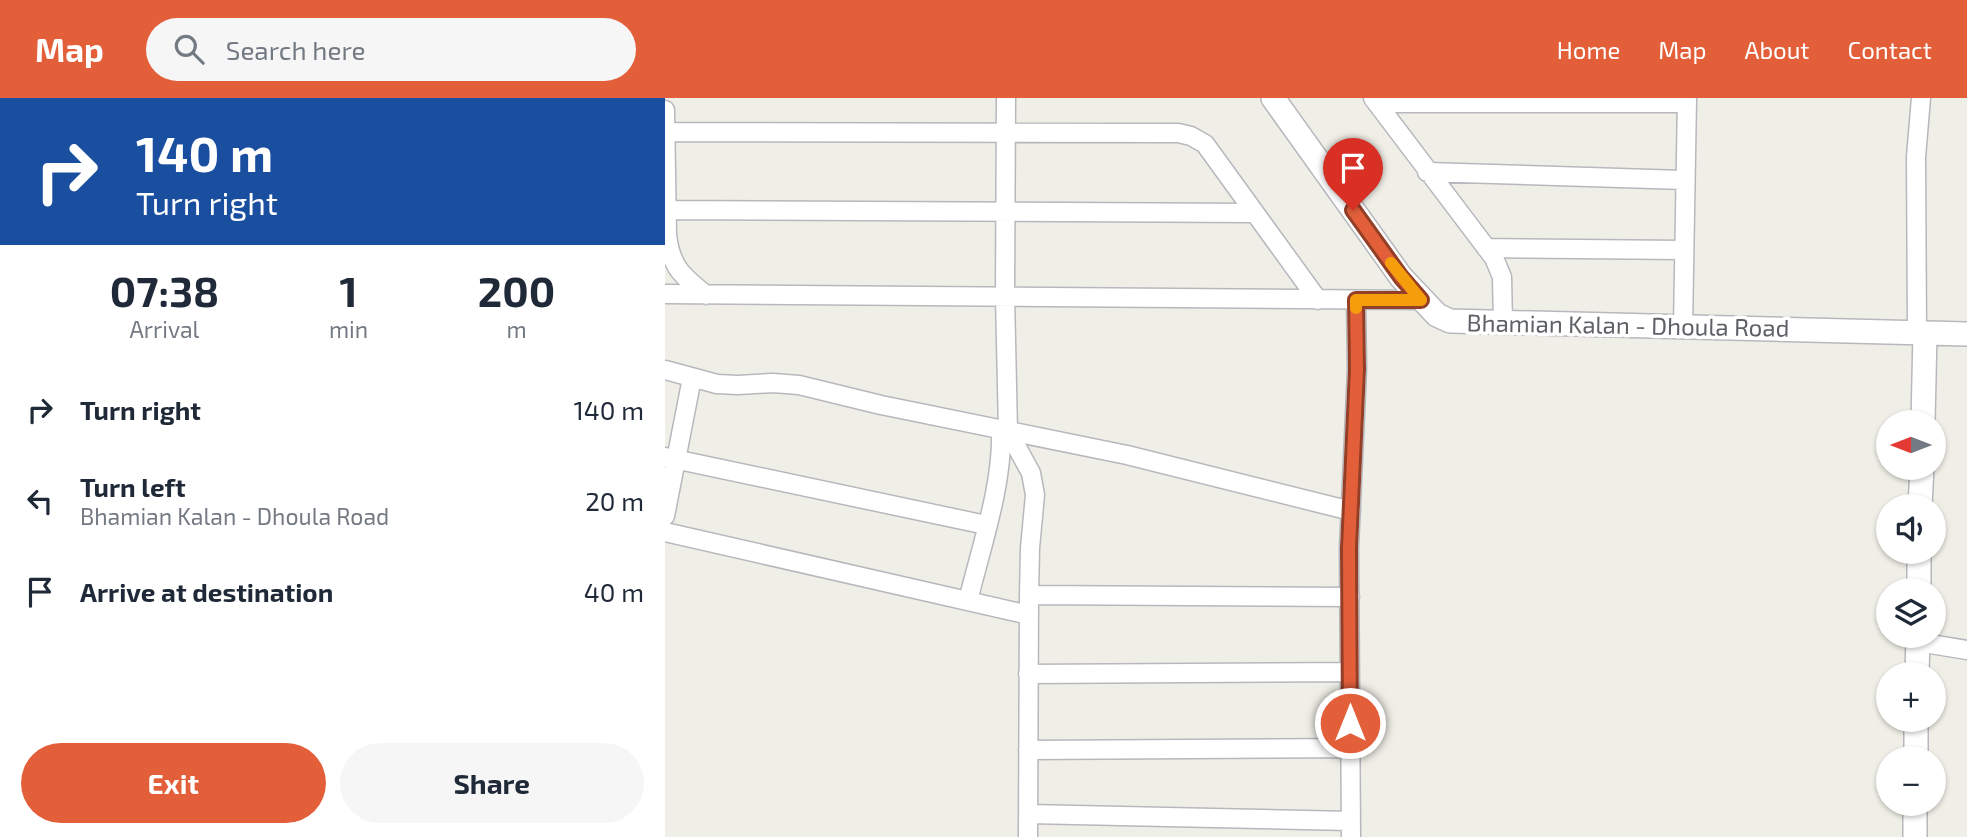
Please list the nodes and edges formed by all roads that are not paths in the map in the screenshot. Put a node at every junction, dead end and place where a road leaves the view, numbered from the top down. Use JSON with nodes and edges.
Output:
{"nodes":[{"id":1,"x":1006,"y":98,"type":"edge"},
{"id":2,"x":1273,"y":98,"type":"edge"},
{"id":3,"x":1921,"y":98,"type":"edge"},
{"id":4,"x":1375,"y":100,"type":"edge"},
{"id":5,"x":1687,"y":101,"type":"edge"},
{"id":6,"x":665,"y":110,"type":"edge"},
{"id":7,"x":665,"y":132,"type":"edge"},
{"id":8,"x":1007,"y":134,"type":"junction"},
{"id":9,"x":1427,"y":172,"type":"junction"},
{"id":10,"x":1684,"y":180,"type":"junction"},
{"id":11,"x":666,"y":210,"type":"edge"},
{"id":12,"x":1007,"y":212,"type":"junction"},
{"id":13,"x":1253,"y":213,"type":"junction"},
{"id":14,"x":1486,"y":248,"type":"junction"},
{"id":15,"x":1684,"y":250,"type":"junction"},
{"id":16,"x":665,"y":295,"type":"edge"},
{"id":17,"x":706,"y":295,"type":"junction"},
{"id":18,"x":1005,"y":296,"type":"junction"},
{"id":19,"x":1318,"y":300,"type":"junction"},
{"id":20,"x":1356,"y":300,"type":"junction"},
{"id":21,"x":1421,"y":300,"type":"junction"},
{"id":22,"x":1503,"y":324,"type":"junction"},
{"id":23,"x":1683,"y":328,"type":"junction"},
{"id":24,"x":1921,"y":332,"type":"junction"},
{"id":25,"x":1967,"y":334,"type":"edge"},
{"id":26,"x":665,"y":370,"type":"edge"},
{"id":27,"x":692,"y":378,"type":"junction"},
{"id":28,"x":1923,"y":410,"type":"edge"},
{"id":29,"x":1005,"y":431,"type":"junction"},
{"id":30,"x":670,"y":458,"type":"edge"},
{"id":31,"x":1351,"y":511,"type":"junction"},
{"id":32,"x":665,"y":516,"type":"edge"},
{"id":33,"x":986,"y":525,"type":"junction"},
{"id":34,"x":665,"y":532,"type":"edge"},
{"id":35,"x":1029,"y":594,"type":"junction"},
{"id":36,"x":1350,"y":597,"type":"junction"},
{"id":37,"x":968,"y":601,"type":"junction"},
{"id":38,"x":1029,"y":615,"type":"junction"},
{"id":39,"x":1946,"y":645,"type":"edge"},
{"id":40,"x":1967,"y":650,"type":"edge"},
{"id":41,"x":1350,"y":672,"type":"junction"},
{"id":42,"x":1028,"y":674,"type":"junction"},
{"id":43,"x":1350,"y":748,"type":"junction"},
{"id":44,"x":1028,"y":750,"type":"junction"},
{"id":45,"x":1028,"y":814,"type":"junction"},
{"id":46,"x":1915,"y":816,"type":"edge"},
{"id":47,"x":1350,"y":829,"type":"edge"},
{"id":48,"x":1028,"y":837,"type":"edge"},
{"id":49,"x":1915,"y":837,"type":"edge"}],
"edges":[{"from":1,"to":8,"type":"street"},
{"from":2,"to":21,"type":"street","name":"Bhamian Kalan - Dhoula Road"},
{"from":3,"to":24,"type":"street"},
{"from":4,"to":5,"type":"street"},
{"from":4,"to":9,"type":"street"},
{"from":5,"to":10,"type":"street"},
{"from":6,"to":7,"type":"street"},
{"from":7,"to":8,"type":"street"},
{"from":7,"to":11,"type":"street"},
{"from":8,"to":12,"type":"street"},
{"from":8,"to":13,"type":"street"},
{"from":9,"to":10,"type":"street"},
{"from":9,"to":14,"type":"street"},
{"from":10,"to":15,"type":"street"},
{"from":11,"to":12,"type":"street"},
{"from":11,"to":17,"type":"street"},
{"from":12,"to":13,"type":"street"},
{"from":12,"to":18,"type":"street"},
{"from":13,"to":19,"type":"street"},
{"from":14,"to":15,"type":"street"},
{"from":14,"to":22,"type":"street"},
{"from":15,"to":23,"type":"street"},
{"from":16,"to":17,"type":"street"},
{"from":17,"to":18,"type":"street"},
{"from":18,"to":19,"type":"street"},
{"from":18,"to":29,"type":"street"},
{"from":19,"to":20,"type":"street"},
{"from":20,"to":21,"type":"street"},
{"from":20,"to":31,"type":"street"},
{"from":21,"to":22,"type":"street","name":"Bhamian Kalan - Dhoula Road"},
{"from":22,"to":23,"type":"street","name":"Bhamian Kalan - Dhoula Road"},
{"from":23,"to":24,"type":"street","name":"Bhamian Kalan - Dhoula Road"},
{"from":24,"to":25,"type":"street","name":"Bhamian Kalan - Dhoula Road"},
{"from":24,"to":28,"type":"street"},
{"from":26,"to":27,"type":"street"},
{"from":27,"to":29,"type":"street"},
{"from":27,"to":30,"type":"street"},
{"from":29,"to":31,"type":"street"},
{"from":29,"to":33,"type":"street"},
{"from":29,"to":35,"type":"street"},
{"from":30,"to":32,"type":"street"},
{"from":30,"to":33,"type":"street"},
{"from":31,"to":36,"type":"street"},
{"from":33,"to":37,"type":"street"},
{"from":34,"to":37,"type":"street"},
{"from":35,"to":36,"type":"street"},
{"from":35,"to":38,"type":"street"},
{"from":36,"to":41,"type":"street"},
{"from":37,"to":38,"type":"street"},
{"from":38,"to":42,"type":"street"},
{"from":39,"to":40,"type":"street"},
{"from":41,"to":42,"type":"street"},
{"from":41,"to":43,"type":"street"},
{"from":42,"to":44,"type":"street"},
{"from":43,"to":44,"type":"street"},
{"from":43,"to":47,"type":"street"},
{"from":44,"to":45,"type":"street"},
{"from":45,"to":47,"type":"street"},
{"from":45,"to":48,"type":"street"},
{"from":46,"to":49,"type":"street"}]}
